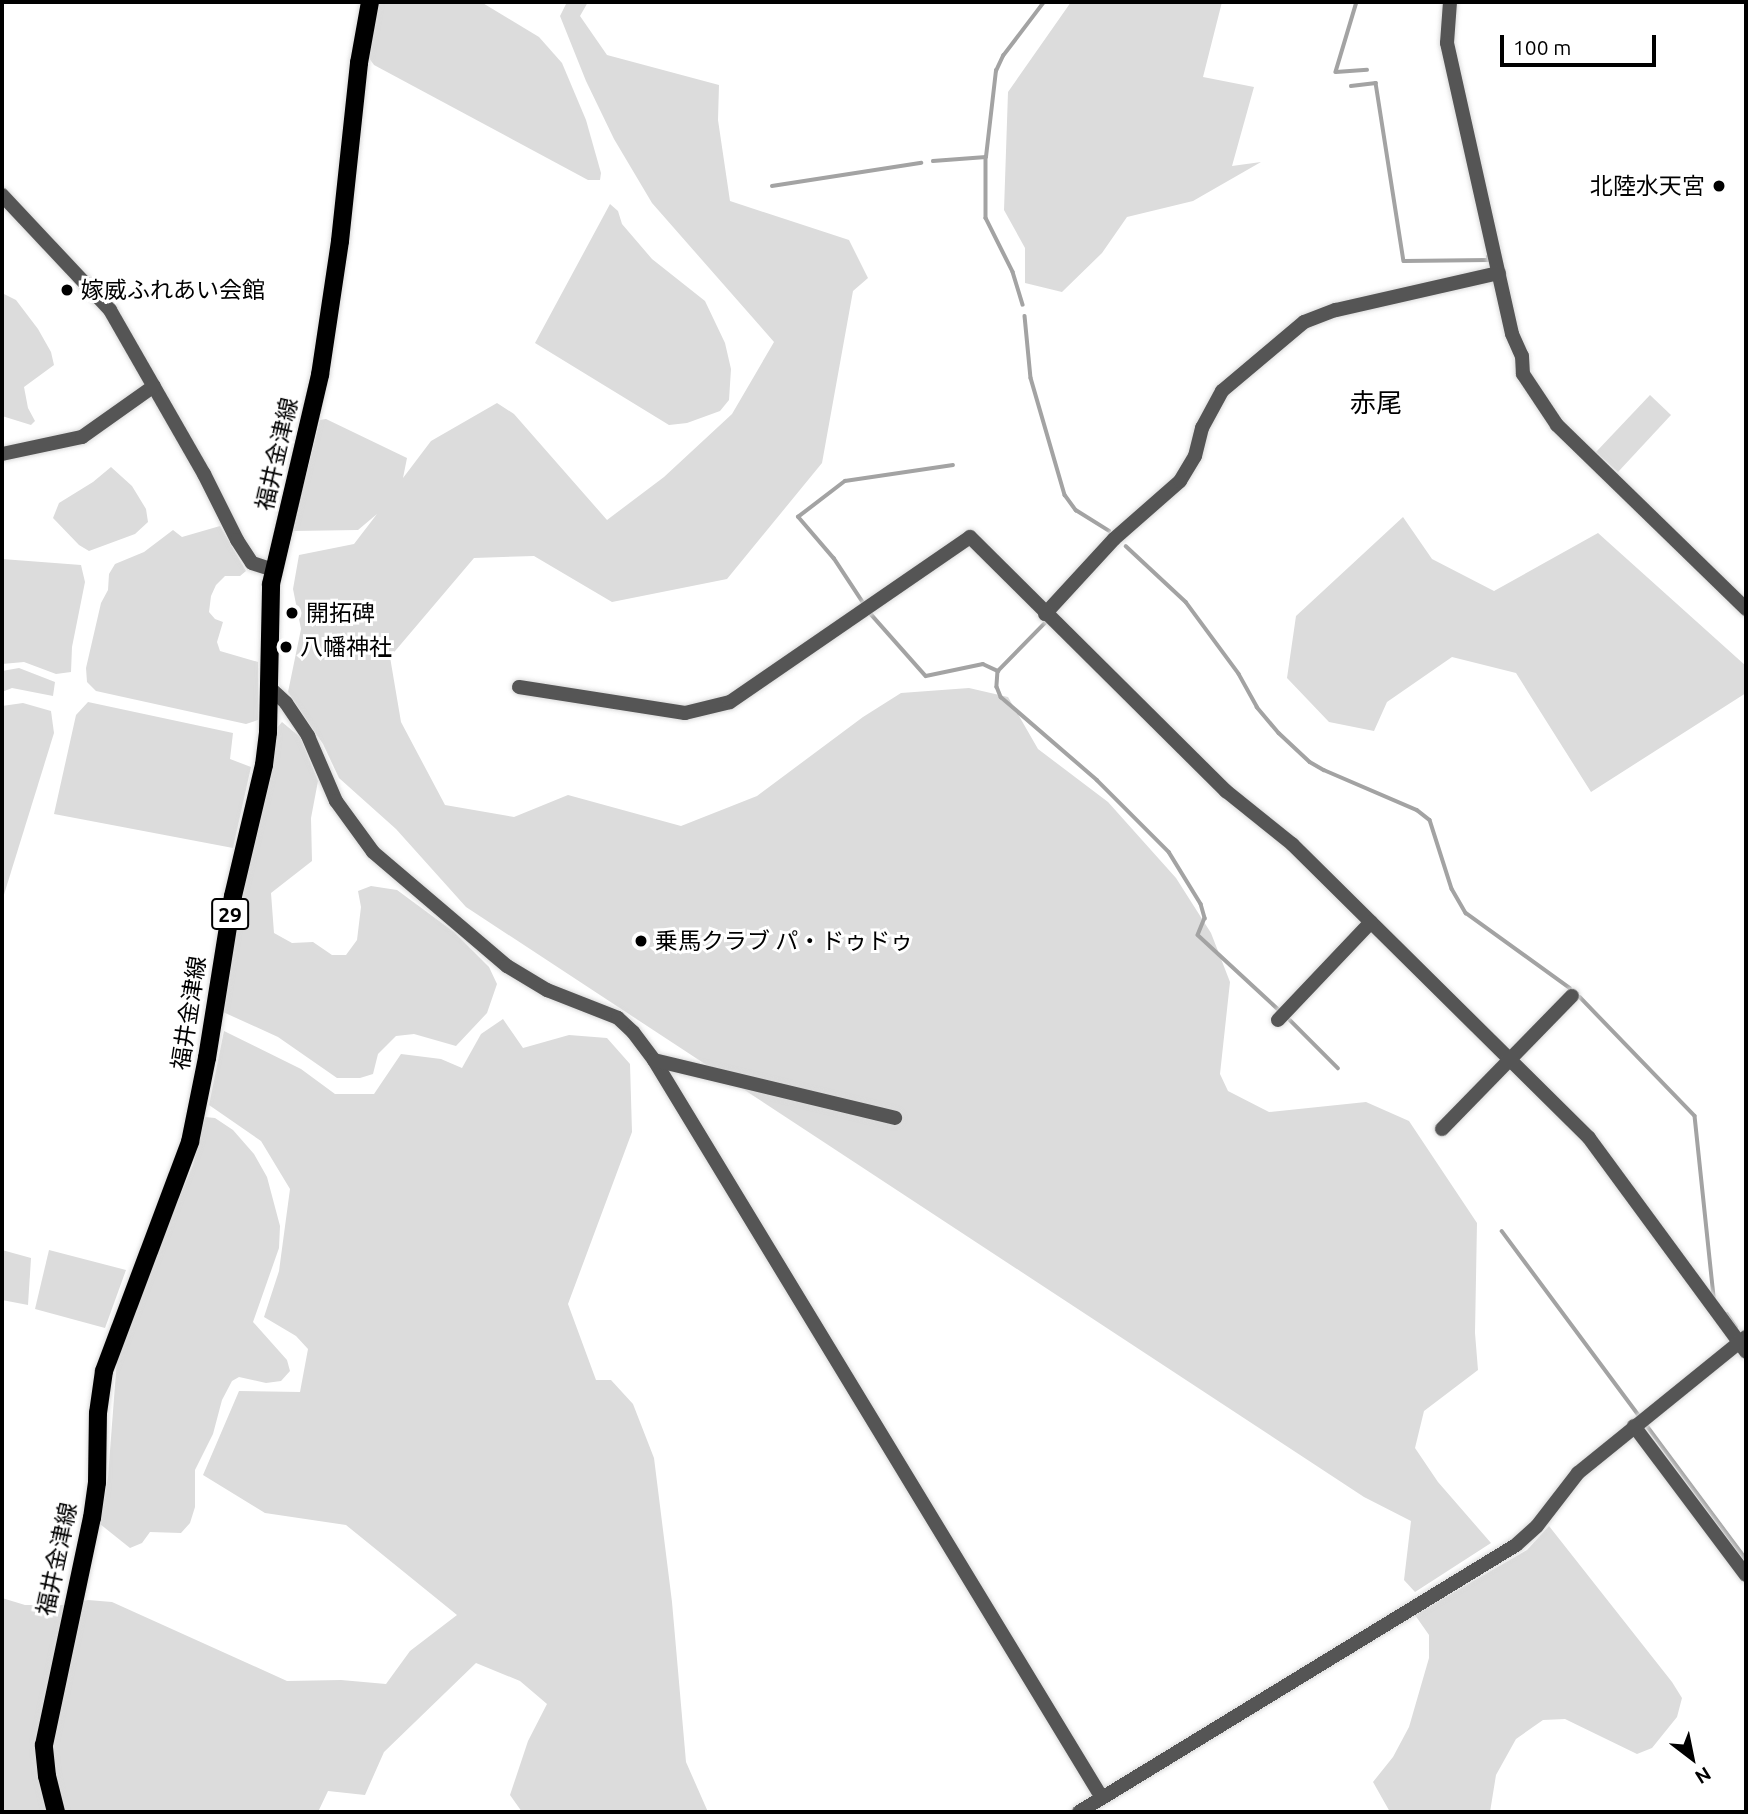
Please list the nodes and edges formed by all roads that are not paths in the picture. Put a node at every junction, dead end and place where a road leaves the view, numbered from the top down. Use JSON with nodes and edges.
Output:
{"nodes":[{"id":1,"x":370,"y":2,"type":"edge"},
{"id":2,"x":1450,"y":2,"type":"edge"},
{"id":3,"x":2,"y":195,"type":"edge"},
{"id":4,"x":1499,"y":273,"type":"junction"},
{"id":5,"x":155,"y":386,"type":"junction"},
{"id":6,"x":2,"y":454,"type":"edge"},
{"id":7,"x":274,"y":570,"type":"junction"},
{"id":8,"x":1746,"y":609,"type":"edge"},
{"id":9,"x":1045,"y":614,"type":"junction"},
{"id":10,"x":269,"y":687,"type":"junction"},
{"id":11,"x":519,"y":687,"type":"dead end"},
{"id":12,"x":1371,"y":922,"type":"junction"},
{"id":13,"x":1572,"y":996,"type":"dead end"},
{"id":14,"x":1278,"y":1020,"type":"dead end"},
{"id":15,"x":654,"y":1060,"type":"junction"},
{"id":16,"x":1512,"y":1061,"type":"junction"},
{"id":17,"x":895,"y":1118,"type":"dead end"},
{"id":18,"x":1442,"y":1129,"type":"dead end"},
{"id":19,"x":1744,"y":1343,"type":"edge"},
{"id":20,"x":1634,"y":1426,"type":"junction"},
{"id":21,"x":1746,"y":1575,"type":"edge"},
{"id":22,"x":1102,"y":1798,"type":"junction"},
{"id":23,"x":56,"y":1812,"type":"edge"},
{"id":24,"x":1079,"y":1812,"type":"edge"}],
"edges":[{"from":1,"to":7,"type":"main road","name":"福井金津線","number":"29"},
{"from":2,"to":4,"type":"street"},
{"from":3,"to":5,"type":"street"},
{"from":4,"to":8,"type":"street"},
{"from":4,"to":9,"type":"street"},
{"from":5,"to":6,"type":"street"},
{"from":5,"to":7,"type":"street"},
{"from":7,"to":10,"type":"main road","name":"福井金津線","number":"29"},
{"from":9,"to":11,"type":"street"},
{"from":9,"to":12,"type":"street"},
{"from":10,"to":15,"type":"street"},
{"from":10,"to":23,"type":"main road","name":"福井金津線","number":"29"},
{"from":12,"to":14,"type":"street"},
{"from":12,"to":16,"type":"street"},
{"from":13,"to":16,"type":"street"},
{"from":15,"to":17,"type":"street"},
{"from":15,"to":22,"type":"street"},
{"from":16,"to":18,"type":"street"},
{"from":16,"to":19,"type":"street"},
{"from":19,"to":20,"type":"street"},
{"from":20,"to":21,"type":"street"},
{"from":20,"to":22,"type":"street"},
{"from":22,"to":24,"type":"street"}]}
